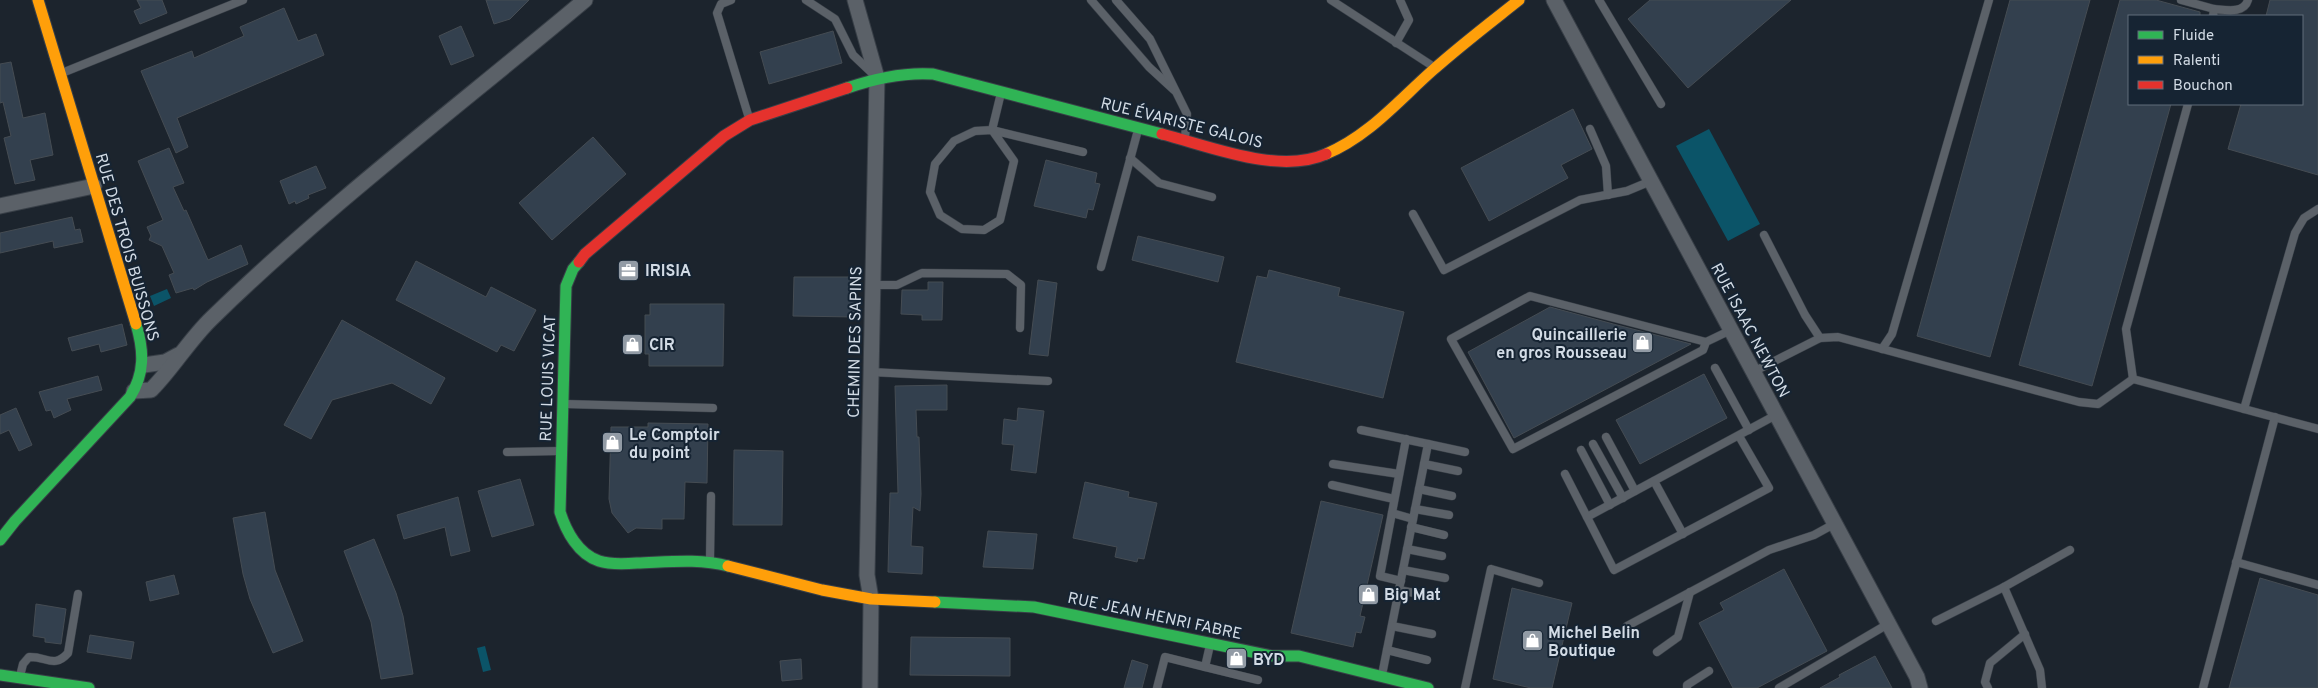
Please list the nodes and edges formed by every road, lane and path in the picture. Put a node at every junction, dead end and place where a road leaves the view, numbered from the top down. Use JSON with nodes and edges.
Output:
{"nodes":[{"id":1,"x":38,"y":0,"type":"edge"},
{"id":2,"x":243,"y":0,"type":"edge"},
{"id":3,"x":585,"y":0,"type":"edge"},
{"id":4,"x":731,"y":0,"type":"edge"},
{"id":5,"x":806,"y":0,"type":"edge"},
{"id":6,"x":855,"y":0,"type":"edge"},
{"id":7,"x":1091,"y":0,"type":"edge"},
{"id":8,"x":1116,"y":0,"type":"edge"},
{"id":9,"x":1331,"y":0,"type":"edge"},
{"id":10,"x":1400,"y":0,"type":"edge"},
{"id":11,"x":1519,"y":0,"type":"edge"},
{"id":12,"x":1554,"y":0,"type":"edge"},
{"id":13,"x":1599,"y":0,"type":"edge"},
{"id":14,"x":1989,"y":0,"type":"edge"},
{"id":15,"x":2182,"y":0,"type":"edge"},
{"id":16,"x":2248,"y":0,"type":"edge"},
{"id":17,"x":2214,"y":13,"type":"edge"},
{"id":18,"x":1396,"y":43,"type":"junction"},
{"id":19,"x":1436,"y":68,"type":"junction"},
{"id":20,"x":60,"y":74,"type":"junction"},
{"id":21,"x":877,"y":78,"type":"junction"},
{"id":22,"x":1001,"y":92,"type":"junction"},
{"id":23,"x":1178,"y":93,"type":"junction"},
{"id":24,"x":1661,"y":104,"type":"dead end"},
{"id":25,"x":2188,"y":105,"type":"edge"},
{"id":26,"x":750,"y":120,"type":"junction"},
{"id":27,"x":1138,"y":128,"type":"junction"},
{"id":28,"x":1590,"y":128,"type":"dead end"},
{"id":29,"x":992,"y":130,"type":"junction"},
{"id":30,"x":1185,"y":140,"type":"junction"},
{"id":31,"x":1083,"y":152,"type":"dead end"},
{"id":32,"x":1130,"y":158,"type":"junction"},
{"id":33,"x":1651,"y":181,"type":"junction"},
{"id":34,"x":94,"y":186,"type":"junction"},
{"id":35,"x":1608,"y":195,"type":"junction"},
{"id":36,"x":1212,"y":197,"type":"dead end"},
{"id":37,"x":0,"y":206,"type":"edge"},
{"id":38,"x":2318,"y":209,"type":"edge"},
{"id":39,"x":1413,"y":214,"type":"dead end"},
{"id":40,"x":1764,"y":235,"type":"dead end"},
{"id":41,"x":1101,"y":267,"type":"dead end"},
{"id":42,"x":872,"y":284,"type":"junction"},
{"id":43,"x":1020,"y":328,"type":"dead end"},
{"id":44,"x":1731,"y":330,"type":"junction"},
{"id":45,"x":1820,"y":338,"type":"junction"},
{"id":46,"x":1706,"y":342,"type":"junction"},
{"id":47,"x":1882,"y":349,"type":"junction"},
{"id":48,"x":178,"y":355,"type":"junction"},
{"id":49,"x":144,"y":365,"type":"junction"},
{"id":50,"x":1715,"y":368,"type":"dead end"},
{"id":51,"x":871,"y":372,"type":"junction"},
{"id":52,"x":1754,"y":372,"type":"junction"},
{"id":53,"x":2133,"y":379,"type":"junction"},
{"id":54,"x":1048,"y":381,"type":"dead end"},
{"id":55,"x":134,"y":391,"type":"junction"},
{"id":56,"x":563,"y":404,"type":"junction"},
{"id":57,"x":713,"y":408,"type":"dead end"},
{"id":58,"x":2244,"y":409,"type":"junction"},
{"id":59,"x":1776,"y":415,"type":"junction"},
{"id":60,"x":2275,"y":417,"type":"junction"},
{"id":61,"x":2318,"y":428,"type":"edge"},
{"id":62,"x":1361,"y":430,"type":"dead end"},
{"id":63,"x":1749,"y":430,"type":"junction"},
{"id":64,"x":1739,"y":436,"type":"junction"},
{"id":65,"x":1606,"y":437,"type":"dead end"},
{"id":66,"x":1406,"y":439,"type":"junction"},
{"id":67,"x":1428,"y":444,"type":"junction"},
{"id":68,"x":1593,"y":444,"type":"dead end"},
{"id":69,"x":1581,"y":450,"type":"dead end"},
{"id":70,"x":562,"y":451,"type":"junction"},
{"id":71,"x":507,"y":452,"type":"dead end"},
{"id":72,"x":1465,"y":452,"type":"dead end"},
{"id":73,"x":1333,"y":464,"type":"dead end"},
{"id":74,"x":1424,"y":464,"type":"junction"},
{"id":75,"x":1458,"y":472,"type":"dead end"},
{"id":76,"x":1399,"y":474,"type":"junction"},
{"id":77,"x":1565,"y":474,"type":"dead end"},
{"id":78,"x":1654,"y":481,"type":"junction"},
{"id":79,"x":1332,"y":485,"type":"dead end"},
{"id":80,"x":1419,"y":489,"type":"junction"},
{"id":81,"x":1635,"y":491,"type":"junction"},
{"id":82,"x":711,"y":496,"type":"dead end"},
{"id":83,"x":1452,"y":496,"type":"dead end"},
{"id":84,"x":1623,"y":498,"type":"junction"},
{"id":85,"x":1394,"y":499,"type":"junction"},
{"id":86,"x":1610,"y":505,"type":"junction"},
{"id":87,"x":1415,"y":509,"type":"junction"},
{"id":88,"x":1392,"y":513,"type":"junction"},
{"id":89,"x":1449,"y":515,"type":"dead end"},
{"id":90,"x":1587,"y":517,"type":"junction"},
{"id":91,"x":1413,"y":519,"type":"junction"},
{"id":92,"x":15,"y":521,"type":"junction"},
{"id":93,"x":1834,"y":524,"type":"junction"},
{"id":94,"x":1411,"y":527,"type":"junction"},
{"id":95,"x":0,"y":532,"type":"edge"},
{"id":96,"x":1683,"y":534,"type":"junction"},
{"id":97,"x":1444,"y":535,"type":"dead end"},
{"id":98,"x":0,"y":540,"type":"edge"},
{"id":99,"x":1407,"y":548,"type":"junction"},
{"id":100,"x":2070,"y":550,"type":"dead end"},
{"id":101,"x":1442,"y":556,"type":"dead end"},
{"id":102,"x":710,"y":561,"type":"junction"},
{"id":103,"x":2236,"y":562,"type":"junction"},
{"id":104,"x":1403,"y":570,"type":"junction"},
{"id":105,"x":1445,"y":578,"type":"dead end"},
{"id":106,"x":1401,"y":581,"type":"junction"},
{"id":107,"x":1538,"y":582,"type":"dead end"},
{"id":108,"x":2318,"y":585,"type":"edge"},
{"id":109,"x":2004,"y":587,"type":"junction"},
{"id":110,"x":1399,"y":590,"type":"junction"},
{"id":111,"x":1690,"y":592,"type":"junction"},
{"id":112,"x":78,"y":594,"type":"dead end"},
{"id":113,"x":1436,"y":597,"type":"dead end"},
{"id":114,"x":871,"y":599,"type":"junction"},
{"id":115,"x":1936,"y":621,"type":"dead end"},
{"id":116,"x":1888,"y":624,"type":"junction"},
{"id":117,"x":1392,"y":626,"type":"junction"},
{"id":118,"x":1628,"y":626,"type":"dead end"},
{"id":119,"x":1432,"y":634,"type":"dead end"},
{"id":120,"x":2025,"y":634,"type":"junction"},
{"id":121,"x":1210,"y":643,"type":"junction"},
{"id":122,"x":1387,"y":650,"type":"junction"},
{"id":123,"x":1657,"y":652,"type":"dead end"},
{"id":124,"x":1427,"y":660,"type":"dead end"},
{"id":125,"x":1205,"y":667,"type":"junction"},
{"id":126,"x":1709,"y":671,"type":"dead end"},
{"id":127,"x":0,"y":675,"type":"edge"},
{"id":128,"x":1382,"y":676,"type":"junction"},
{"id":129,"x":1258,"y":680,"type":"dead end"},
{"id":130,"x":18,"y":683,"type":"edge"},
{"id":131,"x":1918,"y":684,"type":"edge"},
{"id":132,"x":89,"y":688,"type":"edge"},
{"id":133,"x":870,"y":688,"type":"edge"},
{"id":134,"x":1157,"y":688,"type":"edge"},
{"id":135,"x":1428,"y":688,"type":"edge"},
{"id":136,"x":1465,"y":688,"type":"edge"},
{"id":137,"x":1687,"y":688,"type":"edge"},
{"id":138,"x":1779,"y":688,"type":"edge"},
{"id":139,"x":1988,"y":688,"type":"edge"},
{"id":140,"x":2042,"y":688,"type":"edge"},
{"id":141,"x":2203,"y":688,"type":"edge"}],
"edges":[{"from":1,"to":20,"type":"street","name":"RUE DES TROIS BUISSONS"},
{"from":2,"to":20,"type":"lane"},
{"from":3,"to":48,"type":"street"},
{"from":4,"to":26,"type":"lane"},
{"from":5,"to":21,"type":"lane"},
{"from":6,"to":21,"type":"street","name":"CHEMIN DES SAPINS"},
{"from":7,"to":23,"type":"lane"},
{"from":8,"to":23,"type":"lane"},
{"from":9,"to":18,"type":"lane"},
{"from":10,"to":18,"type":"lane"},
{"from":11,"to":19,"type":"street","name":"RUE ÉVARISTE GALOIS"},
{"from":12,"to":33,"type":"street","name":"RUE ISAAC NEWTON"},
{"from":13,"to":24,"type":"lane"},
{"from":14,"to":47,"type":"lane"},
{"from":15,"to":17,"type":"lane"},
{"from":16,"to":17,"type":"lane"},
{"from":18,"to":19,"type":"lane"},
{"from":19,"to":30,"type":"street","name":"RUE ÉVARISTE GALOIS"},
{"from":20,"to":34,"type":"street","name":"RUE DES TROIS BUISSONS"},
{"from":21,"to":22,"type":"street","name":"RUE ÉVARISTE GALOIS"},
{"from":21,"to":26,"type":"street","name":"RUE LOUIS VICAT"},
{"from":21,"to":42,"type":"street","name":"CHEMIN DES SAPINS"},
{"from":22,"to":27,"type":"street","name":"RUE ÉVARISTE GALOIS"},
{"from":22,"to":29,"type":"lane"},
{"from":23,"to":30,"type":"lane"},
{"from":25,"to":53,"type":"lane"},
{"from":26,"to":56,"type":"street","name":"RUE LOUIS VICAT"},
{"from":27,"to":30,"type":"street","name":"RUE ÉVARISTE GALOIS"},
{"from":27,"to":32,"type":"lane"},
{"from":28,"to":35,"type":"lane"},
{"from":29,"to":29,"type":"lane"},
{"from":29,"to":31,"type":"lane"},
{"from":32,"to":36,"type":"lane"},
{"from":32,"to":41,"type":"lane"},
{"from":33,"to":35,"type":"lane"},
{"from":33,"to":44,"type":"street","name":"RUE ISAAC NEWTON"},
{"from":34,"to":37,"type":"street"},
{"from":34,"to":49,"type":"street","name":"RUE DES TROIS BUISSONS"},
{"from":35,"to":39,"type":"lane"},
{"from":38,"to":58,"type":"lane"},
{"from":40,"to":45,"type":"lane"},
{"from":42,"to":43,"type":"lane"},
{"from":42,"to":51,"type":"street","name":"CHEMIN DES SAPINS"},
{"from":44,"to":46,"type":"lane"},
{"from":44,"to":52,"type":"street","name":"RUE ISAAC NEWTON"},
{"from":45,"to":47,"type":"lane"},
{"from":45,"to":52,"type":"lane"},
{"from":46,"to":46,"type":"lane"},
{"from":47,"to":53,"type":"lane"},
{"from":48,"to":49,"type":"street"},
{"from":48,"to":55,"type":"street"},
{"from":49,"to":55,"type":"street","name":"RUE DES TROIS BUISSONS"},
{"from":50,"to":63,"type":"lane"},
{"from":51,"to":54,"type":"lane"},
{"from":51,"to":114,"type":"street","name":"CHEMIN DES SAPINS"},
{"from":52,"to":59,"type":"street","name":"RUE ISAAC NEWTON"},
{"from":53,"to":58,"type":"lane"},
{"from":55,"to":92,"type":"street","name":"RUE DES TROIS BUISSONS"},
{"from":56,"to":57,"type":"lane"},
{"from":56,"to":70,"type":"street","name":"RUE LOUIS VICAT"},
{"from":58,"to":60,"type":"lane"},
{"from":59,"to":63,"type":"lane"},
{"from":59,"to":93,"type":"street","name":"RUE ISAAC NEWTON"},
{"from":60,"to":61,"type":"lane"},
{"from":60,"to":103,"type":"lane"},
{"from":62,"to":66,"type":"lane"},
{"from":63,"to":64,"type":"lane"},
{"from":64,"to":78,"type":"lane"},
{"from":64,"to":96,"type":"lane"},
{"from":65,"to":81,"type":"lane"},
{"from":66,"to":67,"type":"lane"},
{"from":66,"to":76,"type":"lane"},
{"from":67,"to":72,"type":"lane"},
{"from":67,"to":74,"type":"lane"},
{"from":68,"to":84,"type":"lane"},
{"from":69,"to":86,"type":"lane"},
{"from":70,"to":71,"type":"lane"},
{"from":70,"to":102,"type":"street","name":"RUE LOUIS VICAT"},
{"from":73,"to":76,"type":"lane"},
{"from":74,"to":75,"type":"lane"},
{"from":74,"to":80,"type":"lane"},
{"from":76,"to":85,"type":"lane"},
{"from":77,"to":90,"type":"lane"},
{"from":78,"to":81,"type":"lane"},
{"from":78,"to":96,"type":"lane"},
{"from":79,"to":85,"type":"lane"},
{"from":80,"to":83,"type":"lane"},
{"from":80,"to":87,"type":"lane"},
{"from":81,"to":84,"type":"lane"},
{"from":82,"to":102,"type":"lane"},
{"from":84,"to":86,"type":"lane"},
{"from":85,"to":88,"type":"lane"},
{"from":86,"to":90,"type":"lane"},
{"from":87,"to":89,"type":"lane"},
{"from":87,"to":91,"type":"lane"},
{"from":88,"to":91,"type":"lane"},
{"from":88,"to":106,"type":"lane"},
{"from":90,"to":96,"type":"lane"},
{"from":91,"to":94,"type":"lane"},
{"from":92,"to":95,"type":"street","name":"RUE DES TROIS BUISSONS"},
{"from":92,"to":98,"type":"street","name":"RUE DES TROIS BUISSONS"},
{"from":93,"to":111,"type":"lane"},
{"from":93,"to":116,"type":"street","name":"RUE ISAAC NEWTON"},
{"from":94,"to":97,"type":"lane"},
{"from":94,"to":99,"type":"lane"},
{"from":99,"to":101,"type":"lane"},
{"from":99,"to":104,"type":"lane"},
{"from":100,"to":109,"type":"lane"},
{"from":102,"to":114,"type":"street","name":"RUE LOUIS VICAT"},
{"from":103,"to":108,"type":"lane"},
{"from":103,"to":141,"type":"lane"},
{"from":104,"to":105,"type":"lane"},
{"from":104,"to":106,"type":"lane"},
{"from":106,"to":110,"type":"lane"},
{"from":107,"to":136,"type":"lane"},
{"from":109,"to":115,"type":"lane"},
{"from":109,"to":120,"type":"lane"},
{"from":110,"to":113,"type":"lane"},
{"from":110,"to":117,"type":"lane"},
{"from":111,"to":118,"type":"lane"},
{"from":111,"to":123,"type":"lane"},
{"from":112,"to":130,"type":"lane"},
{"from":114,"to":121,"type":"street","name":"RUE JEAN HENRI FABRE"},
{"from":114,"to":133,"type":"street","name":"CHEMIN DES SAPINS"},
{"from":116,"to":131,"type":"street","name":"RUE ISAAC NEWTON"},
{"from":116,"to":138,"type":"lane"},
{"from":117,"to":119,"type":"lane"},
{"from":117,"to":122,"type":"lane"},
{"from":120,"to":139,"type":"lane"},
{"from":120,"to":140,"type":"lane"},
{"from":121,"to":125,"type":"lane"},
{"from":121,"to":128,"type":"street","name":"RUE JEAN HENRI FABRE"},
{"from":122,"to":124,"type":"lane"},
{"from":122,"to":128,"type":"lane"},
{"from":125,"to":129,"type":"lane"},
{"from":125,"to":134,"type":"lane"},
{"from":126,"to":137,"type":"lane"},
{"from":127,"to":130,"type":"street"},
{"from":128,"to":135,"type":"street","name":"RUE JEAN HENRI FABRE"},
{"from":130,"to":132,"type":"street"}]}
